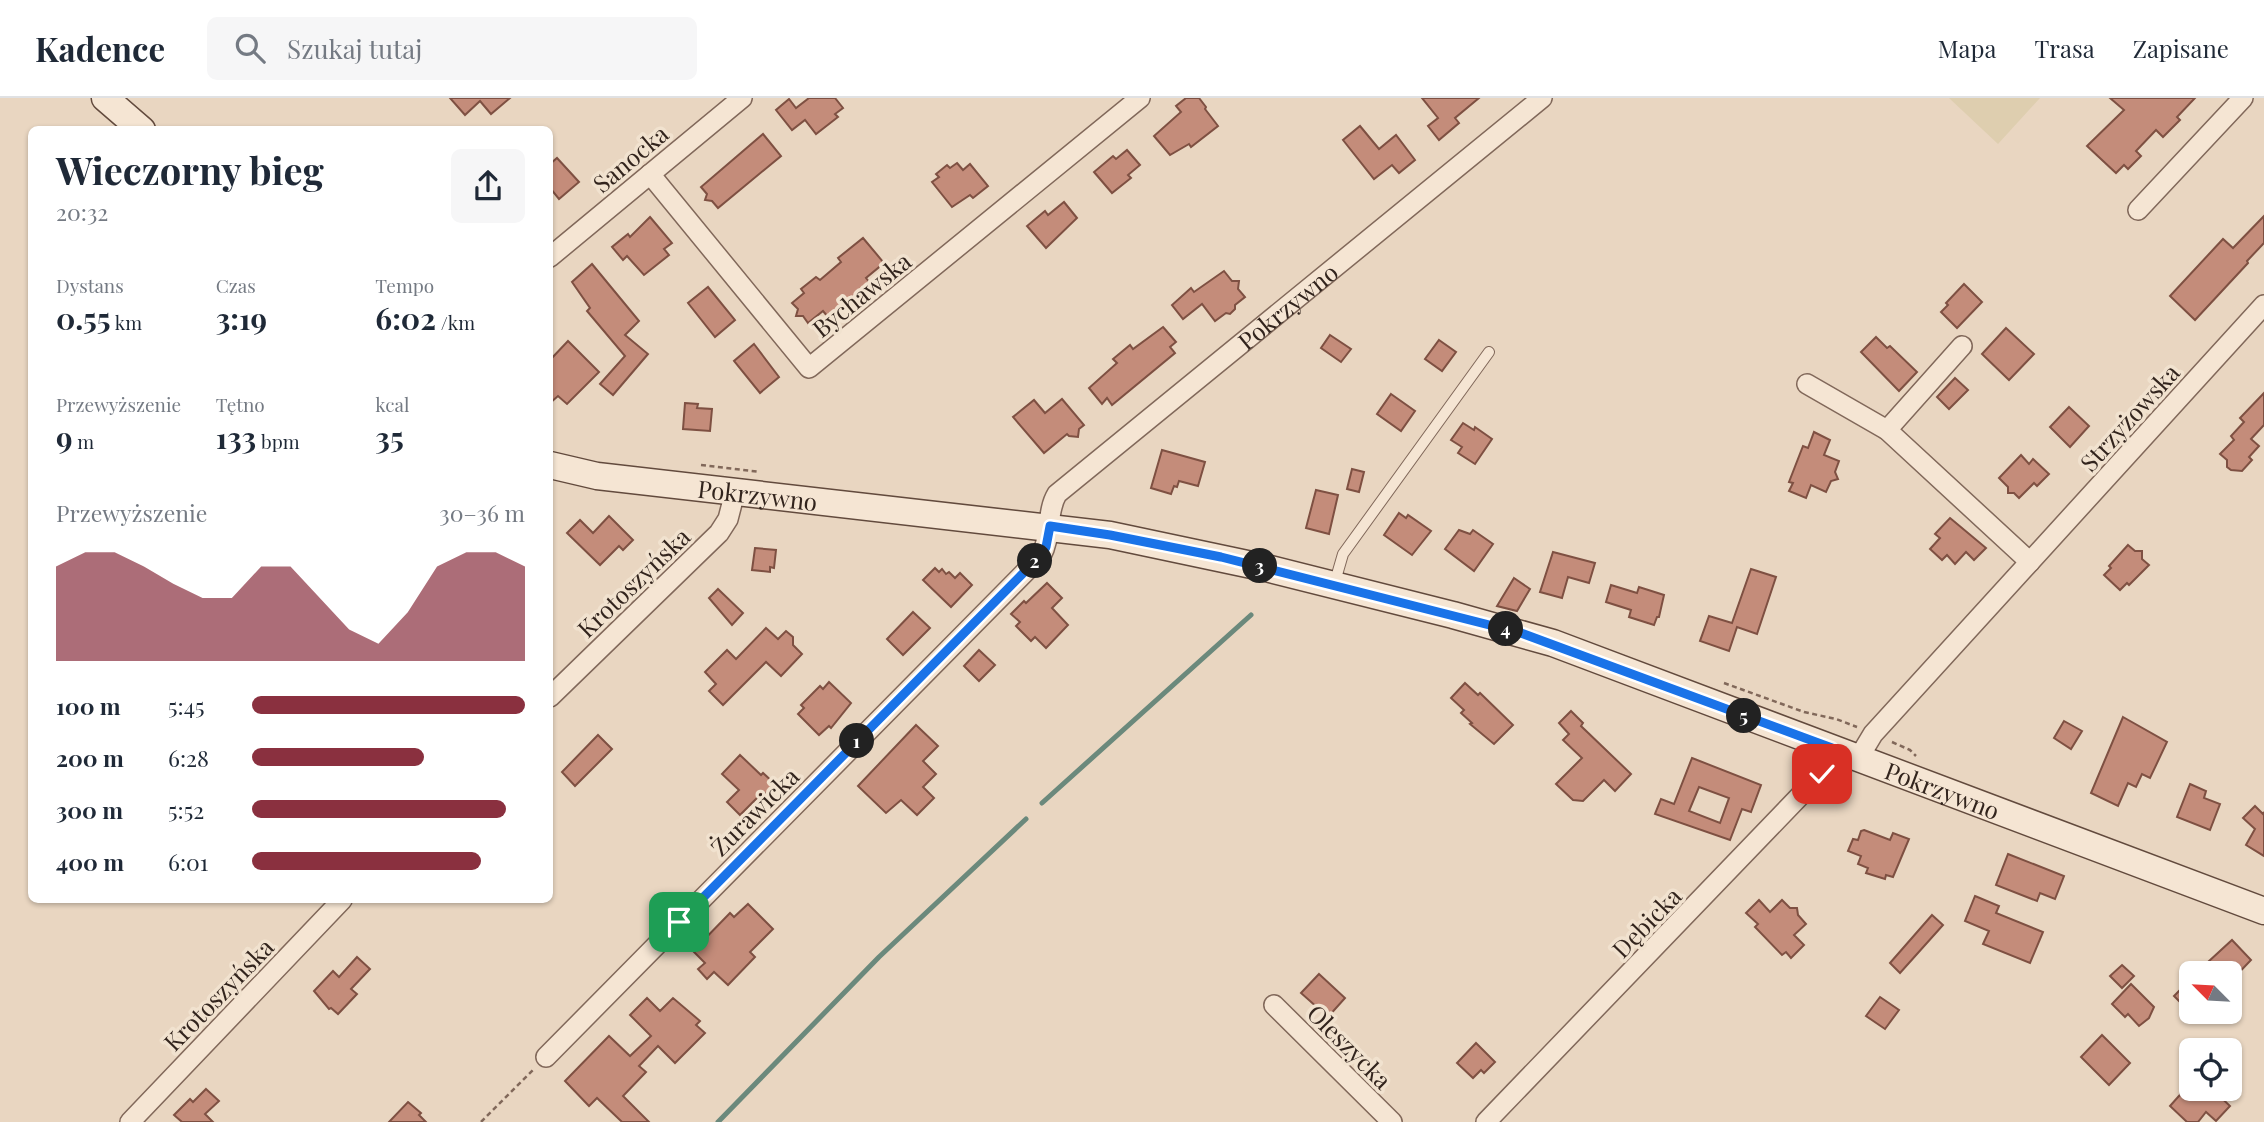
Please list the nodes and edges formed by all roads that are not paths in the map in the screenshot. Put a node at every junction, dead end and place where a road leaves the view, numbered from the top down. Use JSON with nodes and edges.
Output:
{"nodes":[{"id":1,"x":105,"y":98,"type":"edge"},
{"id":2,"x":742,"y":98,"type":"edge"},
{"id":3,"x":1140,"y":98,"type":"edge"},
{"id":4,"x":1542,"y":98,"type":"edge"},
{"id":5,"x":2243,"y":98,"type":"edge"},
{"id":6,"x":137,"y":126,"type":"edge"},
{"id":7,"x":650,"y":174,"type":"junction"},
{"id":8,"x":2138,"y":210,"type":"dead end"},
{"id":9,"x":553,"y":255,"type":"edge"},
{"id":10,"x":2264,"y":305,"type":"edge"},
{"id":11,"x":1962,"y":346,"type":"dead end"},
{"id":12,"x":1489,"y":352,"type":"dead end"},
{"id":13,"x":1807,"y":384,"type":"dead end"},
{"id":14,"x":1887,"y":430,"type":"junction"},
{"id":15,"x":553,"y":466,"type":"edge"},
{"id":16,"x":735,"y":492,"type":"junction"},
{"id":17,"x":1050,"y":526,"type":"junction"},
{"id":18,"x":2030,"y":562,"type":"junction"},
{"id":19,"x":1334,"y":586,"type":"junction"},
{"id":20,"x":553,"y":694,"type":"edge"},
{"id":21,"x":1832,"y":748,"type":"junction"},
{"id":22,"x":1858,"y":759,"type":"junction"},
{"id":23,"x":339,"y":903,"type":"edge"},
{"id":24,"x":2264,"y":911,"type":"edge"},
{"id":25,"x":1274,"y":1005,"type":"dead end"},
{"id":26,"x":546,"y":1057,"type":"road end"},
{"id":27,"x":130,"y":1122,"type":"edge"},
{"id":28,"x":1392,"y":1122,"type":"edge"},
{"id":29,"x":1486,"y":1122,"type":"edge"}],
"edges":[{"from":1,"to":6,"type":"street"},
{"from":2,"to":7,"type":"street","name":"Sanocka"},
{"from":3,"to":7,"type":"street","name":"Bychawska"},
{"from":4,"to":17,"type":"street","name":"Pokrzywno"},
{"from":5,"to":8,"type":"street"},
{"from":7,"to":9,"type":"street","name":"Sanocka"},
{"from":10,"to":18,"type":"street","name":"Strzyżowska"},
{"from":11,"to":14,"type":"street"},
{"from":12,"to":19,"type":"lane"},
{"from":13,"to":14,"type":"street"},
{"from":14,"to":18,"type":"street"},
{"from":15,"to":16,"type":"street","name":"Pokrzywno"},
{"from":16,"to":17,"type":"street","name":"Pokrzywno"},
{"from":16,"to":20,"type":"street","name":"Krotoszyńska"},
{"from":17,"to":19,"type":"street","name":"Pokrzywno"},
{"from":17,"to":26,"type":"street","name":"Żurawicka"},
{"from":18,"to":22,"type":"street","name":"Strzyżowska"},
{"from":19,"to":21,"type":"street","name":"Pokrzywno"},
{"from":21,"to":22,"type":"street","name":"Pokrzywno"},
{"from":21,"to":29,"type":"street","name":"Dębicka"},
{"from":22,"to":24,"type":"street","name":"Pokrzywno"},
{"from":23,"to":27,"type":"street","name":"Krotoszyńska"},
{"from":25,"to":28,"type":"street","name":"Oleszycka"}]}
